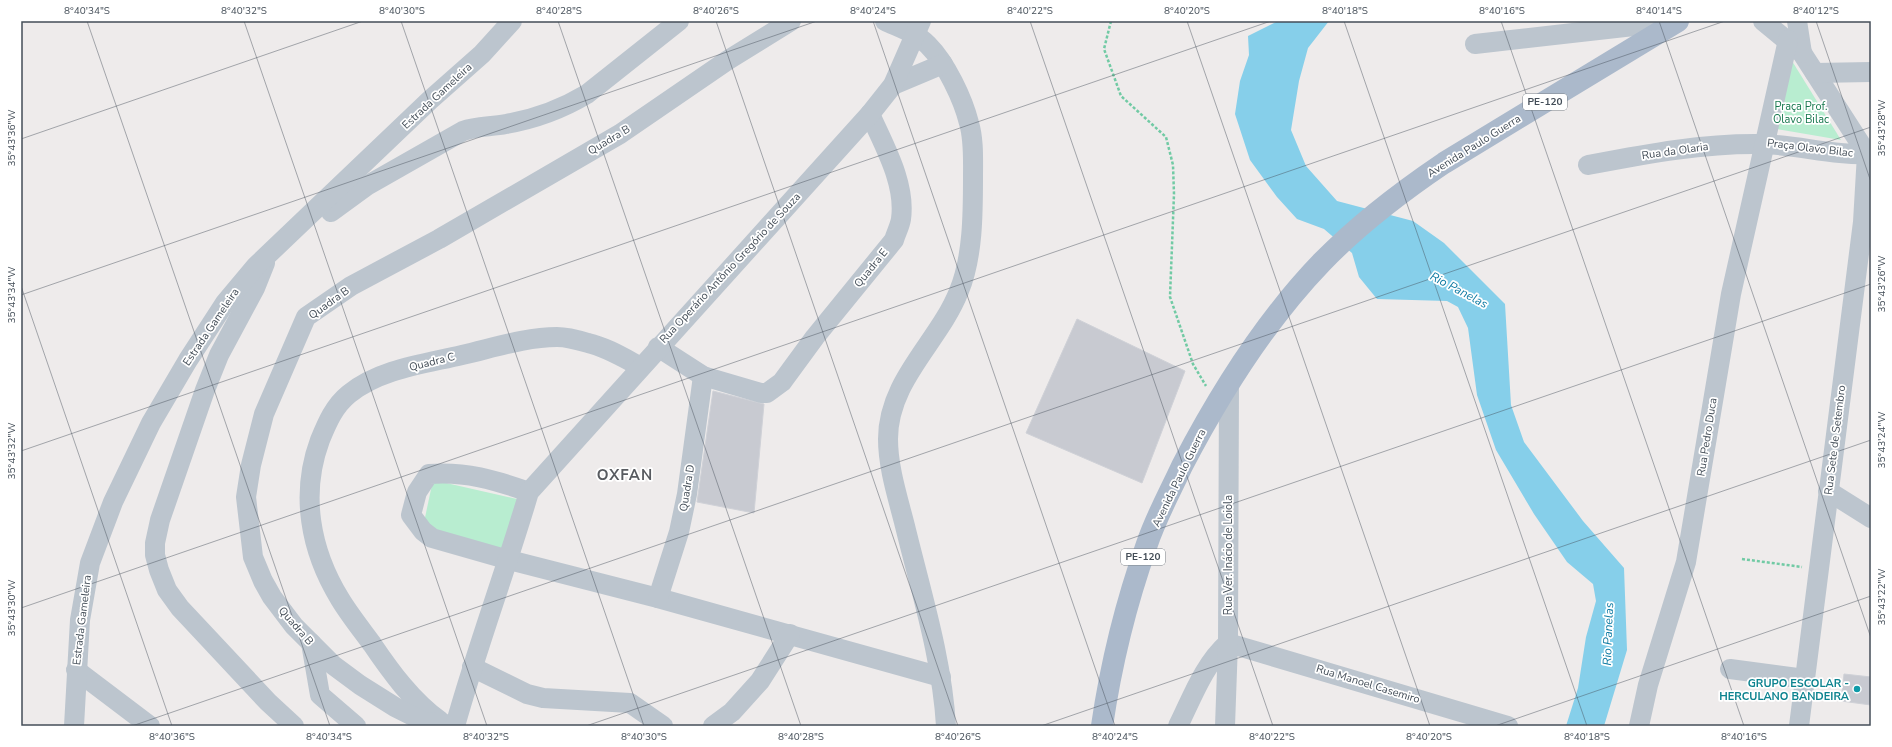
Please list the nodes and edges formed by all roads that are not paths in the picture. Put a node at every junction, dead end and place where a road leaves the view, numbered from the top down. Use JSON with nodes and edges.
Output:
{"nodes":[{"id":1,"x":512,"y":21,"type":"edge"},
{"id":2,"x":679,"y":21,"type":"edge"},
{"id":3,"x":791,"y":21,"type":"edge"},
{"id":4,"x":885,"y":21,"type":"edge"},
{"id":5,"x":1678,"y":21,"type":"edge"},
{"id":6,"x":1763,"y":21,"type":"edge"},
{"id":7,"x":1797,"y":21,"type":"edge"},
{"id":8,"x":919,"y":28,"type":"edge"},
{"id":9,"x":1788,"y":40,"type":"junction"},
{"id":10,"x":1475,"y":44,"type":"dead end"},
{"id":11,"x":1802,"y":53,"type":"junction"},
{"id":12,"x":943,"y":64,"type":"junction"},
{"id":13,"x":1871,"y":72,"type":"edge"},
{"id":14,"x":1815,"y":73,"type":"junction"},
{"id":15,"x":893,"y":85,"type":"junction"},
{"id":16,"x":870,"y":114,"type":"junction"},
{"id":17,"x":1763,"y":144,"type":"junction"},
{"id":18,"x":1869,"y":154,"type":"edge"},
{"id":19,"x":1588,"y":165,"type":"dead end"},
{"id":20,"x":1867,"y":222,"type":"edge"},
{"id":21,"x":262,"y":263,"type":"junction"},
{"id":22,"x":658,"y":347,"type":"junction"},
{"id":23,"x":641,"y":367,"type":"junction"},
{"id":24,"x":703,"y":376,"type":"junction"},
{"id":25,"x":1229,"y":383,"type":"junction"},
{"id":26,"x":1828,"y":491,"type":"junction"},
{"id":27,"x":529,"y":492,"type":"junction"},
{"id":28,"x":1871,"y":518,"type":"edge"},
{"id":29,"x":509,"y":560,"type":"junction"},
{"id":30,"x":658,"y":598,"type":"junction"},
{"id":31,"x":790,"y":634,"type":"junction"},
{"id":32,"x":311,"y":643,"type":"junction"},
{"id":33,"x":1228,"y":643,"type":"junction"},
{"id":34,"x":472,"y":667,"type":"junction"},
{"id":35,"x":1730,"y":669,"type":"dead end"},
{"id":36,"x":76,"y":670,"type":"junction"},
{"id":37,"x":941,"y":677,"type":"junction"},
{"id":38,"x":1805,"y":679,"type":"junction"},
{"id":39,"x":449,"y":725,"type":"edge"},
{"id":40,"x":74,"y":726,"type":"edge"},
{"id":41,"x":150,"y":726,"type":"edge"},
{"id":42,"x":294,"y":726,"type":"edge"},
{"id":43,"x":356,"y":726,"type":"edge"},
{"id":44,"x":663,"y":726,"type":"edge"},
{"id":45,"x":713,"y":726,"type":"edge"},
{"id":46,"x":946,"y":726,"type":"edge"},
{"id":47,"x":1102,"y":726,"type":"edge"},
{"id":48,"x":1178,"y":726,"type":"edge"},
{"id":49,"x":1225,"y":726,"type":"edge"},
{"id":50,"x":1508,"y":726,"type":"edge"},
{"id":51,"x":1639,"y":726,"type":"edge"},
{"id":52,"x":1799,"y":726,"type":"edge"}],
"edges":[{"from":1,"to":21,"type":"street","name":"Estrada Gameleira"},
{"from":2,"to":21,"type":"street"},
{"from":3,"to":32,"type":"street","name":"Quadra B"},
{"from":4,"to":8,"type":"street"},
{"from":5,"to":10,"type":"street"},
{"from":5,"to":25,"type":"main road","name":"Avenida Paulo Guerra","number":"PE-120"},
{"from":6,"to":9,"type":"street","name":"Praça Olavo Bilac"},
{"from":7,"to":11,"type":"street","name":"Praça Olavo Bilac"},
{"from":8,"to":12,"type":"street"},
{"from":8,"to":15,"type":"street","name":"Rua Operário Antônio Gregório de Souza"},
{"from":9,"to":11,"type":"street","name":"Praça Olavo Bilac"},
{"from":9,"to":17,"type":"street","name":"Praça Olavo Bilac"},
{"from":11,"to":14,"type":"street","name":"Praça Olavo Bilac"},
{"from":12,"to":15,"type":"street"},
{"from":12,"to":37,"type":"street"},
{"from":13,"to":14,"type":"street"},
{"from":14,"to":18,"type":"street","name":"Praça Olavo Bilac"},
{"from":15,"to":16,"type":"street","name":"Rua Operário Antônio Gregório de Souza"},
{"from":16,"to":22,"type":"street","name":"Rua Operário Antônio Gregório de Souza"},
{"from":16,"to":24,"type":"street","name":"Quadra E"},
{"from":17,"to":18,"type":"street","name":"Praça Olavo Bilac"},
{"from":17,"to":19,"type":"street","name":"Rua da Olaria"},
{"from":17,"to":51,"type":"street","name":"Rua Pedro Duca"},
{"from":18,"to":20,"type":"street","name":"Rua Sete de Setembro"},
{"from":20,"to":26,"type":"street","name":"Rua Sete de Setembro"},
{"from":21,"to":36,"type":"street","name":"Estrada Gameleira"},
{"from":21,"to":42,"type":"street"},
{"from":22,"to":23,"type":"street","name":"Rua Operário Antônio Gregório de Souza"},
{"from":22,"to":24,"type":"street"},
{"from":23,"to":27,"type":"street","name":"Rua Operário Antônio Gregório de Souza"},
{"from":23,"to":39,"type":"street","name":"Quadra C"},
{"from":24,"to":30,"type":"street","name":"Quadra D"},
{"from":25,"to":33,"type":"street","name":"Rua Ver. Inácio de Loiola"},
{"from":25,"to":47,"type":"main road","name":"Avenida Paulo Guerra","number":"PE-120"},
{"from":26,"to":28,"type":"street"},
{"from":26,"to":38,"type":"street","name":"Rua Sete de Setembro"},
{"from":27,"to":29,"type":"street"},
{"from":27,"to":29,"type":"street"},
{"from":29,"to":30,"type":"street"},
{"from":29,"to":34,"type":"street"},
{"from":30,"to":31,"type":"street"},
{"from":31,"to":37,"type":"street"},
{"from":31,"to":45,"type":"street"},
{"from":32,"to":39,"type":"street","name":"Quadra B"},
{"from":32,"to":43,"type":"street"},
{"from":33,"to":48,"type":"street"},
{"from":33,"to":49,"type":"street","name":"Rua Ver. Inácio de Loiola"},
{"from":33,"to":50,"type":"street","name":"Rua Manoel Casemiro"},
{"from":34,"to":39,"type":"street"},
{"from":34,"to":44,"type":"street"},
{"from":35,"to":38,"type":"street"},
{"from":36,"to":40,"type":"street","name":"Estrada Gameleira"},
{"from":36,"to":41,"type":"street"},
{"from":37,"to":46,"type":"street"},
{"from":38,"to":52,"type":"street","name":"Rua Sete de Setembro"}]}
